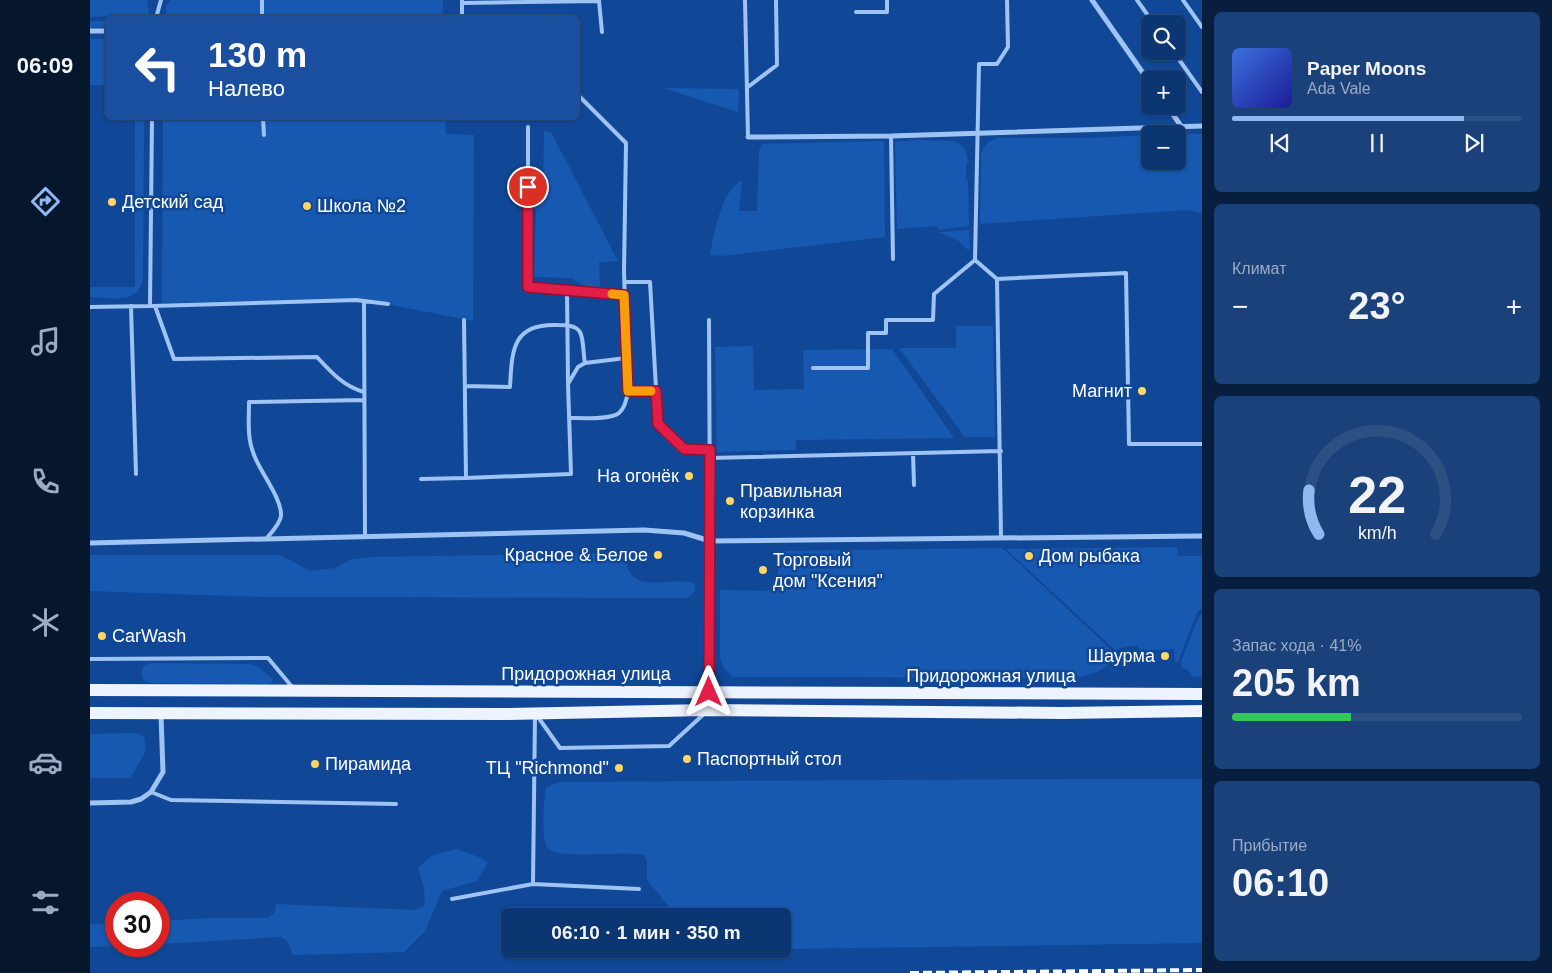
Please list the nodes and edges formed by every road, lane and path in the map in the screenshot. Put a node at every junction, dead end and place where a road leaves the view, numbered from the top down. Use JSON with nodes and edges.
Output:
{"nodes":[{"id":1,"x":161,"y":0,"type":"edge"},
{"id":2,"x":262,"y":0,"type":"edge"},
{"id":3,"x":745,"y":0,"type":"edge"},
{"id":4,"x":776,"y":0,"type":"edge"},
{"id":5,"x":887,"y":0,"type":"edge"},
{"id":6,"x":1007,"y":0,"type":"edge"},
{"id":7,"x":1092,"y":0,"type":"edge"},
{"id":8,"x":1137,"y":0,"type":"edge"},
{"id":9,"x":1183,"y":0,"type":"edge"},
{"id":10,"x":462,"y":1,"type":"edge"},
{"id":11,"x":856,"y":12,"type":"dead end"},
{"id":12,"x":157,"y":15,"type":"edge"},
{"id":13,"x":262,"y":15,"type":"edge"},
{"id":14,"x":462,"y":15,"type":"edge"},
{"id":15,"x":1148,"y":15,"type":"edge"},
{"id":16,"x":1202,"y":27,"type":"edge"},
{"id":17,"x":90,"y":31,"type":"edge"},
{"id":18,"x":105,"y":31,"type":"edge"},
{"id":19,"x":602,"y":32,"type":"dead end"},
{"id":20,"x":1179,"y":60,"type":"edge"},
{"id":21,"x":1141,"y":70,"type":"edge"},
{"id":22,"x":748,"y":87,"type":"junction"},
{"id":23,"x":1202,"y":92,"type":"edge"},
{"id":24,"x":580,"y":97,"type":"edge"},
{"id":25,"x":152,"y":120,"type":"edge"},
{"id":26,"x":263,"y":120,"type":"edge"},
{"id":27,"x":1186,"y":126,"type":"edge"},
{"id":28,"x":1202,"y":126,"type":"edge"},
{"id":29,"x":528,"y":127,"type":"dead end"},
{"id":30,"x":1141,"y":127,"type":"edge"},
{"id":31,"x":976,"y":133,"type":"junction"},
{"id":32,"x":264,"y":134,"type":"dead end"},
{"id":33,"x":892,"y":136,"type":"junction"},
{"id":34,"x":748,"y":137,"type":"joint"},
{"id":35,"x":894,"y":259,"type":"dead end"},
{"id":36,"x":975,"y":260,"type":"junction"},
{"id":37,"x":997,"y":279,"type":"junction"},
{"id":38,"x":624,"y":282,"type":"junction"},
{"id":39,"x":567,"y":290,"type":"junction"},
{"id":40,"x":624,"y":295,"type":"junction"},
{"id":41,"x":364,"y":301,"type":"junction"},
{"id":42,"x":388,"y":304,"type":"dead end"},
{"id":43,"x":131,"y":306,"type":"junction"},
{"id":44,"x":152,"y":306,"type":"junction"},
{"id":45,"x":90,"y":307,"type":"edge"},
{"id":46,"x":464,"y":320,"type":"dead end"},
{"id":47,"x":708,"y":320,"type":"dead end"},
{"id":48,"x":566,"y":325,"type":"junction"},
{"id":49,"x":626,"y":358,"type":"junction"},
{"id":50,"x":585,"y":363,"type":"junction"},
{"id":51,"x":813,"y":368,"type":"dead end"},
{"id":52,"x":568,"y":384,"type":"junction"},
{"id":53,"x":465,"y":386,"type":"junction"},
{"id":54,"x":628,"y":391,"type":"junction"},
{"id":55,"x":656,"y":391,"type":"junction"},
{"id":56,"x":364,"y":392,"type":"junction"},
{"id":57,"x":364,"y":400,"type":"junction"},
{"id":58,"x":569,"y":418,"type":"junction"},
{"id":59,"x":1202,"y":444,"type":"edge"},
{"id":60,"x":710,"y":450,"type":"junction"},
{"id":61,"x":1001,"y":451,"type":"junction"},
{"id":62,"x":913,"y":453,"type":"junction"},
{"id":63,"x":710,"y":458,"type":"junction"},
{"id":64,"x":136,"y":474,"type":"dead end"},
{"id":65,"x":421,"y":478,"type":"dead end"},
{"id":66,"x":466,"y":478,"type":"junction"},
{"id":67,"x":914,"y":486,"type":"dead end"},
{"id":68,"x":1202,"y":536,"type":"edge"},
{"id":69,"x":365,"y":537,"type":"junction"},
{"id":70,"x":1001,"y":537,"type":"junction"},
{"id":71,"x":266,"y":539,"type":"junction"},
{"id":72,"x":710,"y":541,"type":"junction"},
{"id":73,"x":90,"y":543,"type":"edge"},
{"id":74,"x":90,"y":659,"type":"edge"},
{"id":75,"x":90,"y":690,"type":"edge"},
{"id":76,"x":295,"y":690,"type":"junction"},
{"id":77,"x":709,"y":692,"type":"junction"},
{"id":78,"x":1202,"y":694,"type":"edge"},
{"id":79,"x":708,"y":710,"type":"junction"},
{"id":80,"x":1202,"y":711,"type":"edge"},
{"id":81,"x":161,"y":713,"type":"junction"},
{"id":82,"x":535,"y":713,"type":"junction"},
{"id":83,"x":90,"y":714,"type":"edge"},
{"id":84,"x":151,"y":792,"type":"junction"},
{"id":85,"x":90,"y":803,"type":"edge"},
{"id":86,"x":396,"y":804,"type":"dead end"},
{"id":87,"x":533,"y":884,"type":"junction"},
{"id":88,"x":639,"y":889,"type":"dead end"},
{"id":89,"x":452,"y":899,"type":"dead end"}],
"edges":[{"from":1,"to":12,"type":"lane"},
{"from":2,"to":13,"type":"lane"},
{"from":3,"to":22,"type":"lane"},
{"from":4,"to":22,"type":"lane"},
{"from":5,"to":11,"type":"lane"},
{"from":6,"to":31,"type":"lane"},
{"from":7,"to":21,"type":"street"},
{"from":8,"to":15,"type":"lane"},
{"from":9,"to":16,"type":"lane"},
{"from":10,"to":14,"type":"lane"},
{"from":10,"to":19,"type":"lane"},
{"from":17,"to":18,"type":"street"},
{"from":20,"to":23,"type":"lane"},
{"from":22,"to":34,"type":"lane"},
{"from":24,"to":38,"type":"lane"},
{"from":25,"to":44,"type":"lane"},
{"from":26,"to":32,"type":"lane"},
{"from":27,"to":28,"type":"street"},
{"from":29,"to":39,"type":"lane"},
{"from":30,"to":31,"type":"street"},
{"from":31,"to":33,"type":"street"},
{"from":31,"to":36,"type":"lane"},
{"from":33,"to":34,"type":"street"},
{"from":33,"to":35,"type":"lane"},
{"from":36,"to":37,"type":"lane"},
{"from":36,"to":51,"type":"lane"},
{"from":37,"to":59,"type":"lane"},
{"from":37,"to":61,"type":"lane"},
{"from":38,"to":40,"type":"lane"},
{"from":38,"to":55,"type":"lane"},
{"from":39,"to":40,"type":"lane"},
{"from":39,"to":48,"type":"lane"},
{"from":40,"to":49,"type":"lane"},
{"from":41,"to":42,"type":"lane"},
{"from":41,"to":44,"type":"lane"},
{"from":41,"to":56,"type":"lane"},
{"from":43,"to":44,"type":"lane"},
{"from":43,"to":45,"type":"lane"},
{"from":43,"to":64,"type":"lane"},
{"from":44,"to":56,"type":"lane"},
{"from":46,"to":53,"type":"lane"},
{"from":47,"to":60,"type":"lane"},
{"from":48,"to":50,"type":"lane"},
{"from":48,"to":52,"type":"lane"},
{"from":48,"to":53,"type":"lane"},
{"from":49,"to":50,"type":"lane"},
{"from":49,"to":54,"type":"lane"},
{"from":50,"to":52,"type":"lane"},
{"from":52,"to":58,"type":"lane"},
{"from":53,"to":66,"type":"lane"},
{"from":54,"to":55,"type":"lane"},
{"from":54,"to":58,"type":"lane"},
{"from":55,"to":60,"type":"lane"},
{"from":56,"to":57,"type":"lane"},
{"from":57,"to":69,"type":"lane"},
{"from":57,"to":71,"type":"lane"},
{"from":58,"to":66,"type":"lane"},
{"from":60,"to":63,"type":"lane"},
{"from":61,"to":62,"type":"lane"},
{"from":61,"to":70,"type":"lane"},
{"from":62,"to":63,"type":"lane"},
{"from":62,"to":67,"type":"lane"},
{"from":63,"to":72,"type":"lane"},
{"from":65,"to":66,"type":"lane"},
{"from":68,"to":70,"type":"street"},
{"from":69,"to":71,"type":"street"},
{"from":69,"to":72,"type":"street"},
{"from":70,"to":72,"type":"street"},
{"from":71,"to":73,"type":"street"},
{"from":72,"to":77,"type":"street"},
{"from":74,"to":76,"type":"lane"},
{"from":75,"to":76,"type":"main road","name":"Придорожная улица"},
{"from":76,"to":77,"type":"main road","name":"Придорожная улица"},
{"from":77,"to":78,"type":"main road","name":"Придорожная улица"},
{"from":79,"to":80,"type":"main road"},
{"from":79,"to":82,"type":"main road"},
{"from":79,"to":82,"type":"lane"},
{"from":81,"to":82,"type":"main road"},
{"from":81,"to":83,"type":"main road"},
{"from":81,"to":84,"type":"street"},
{"from":82,"to":87,"type":"lane"},
{"from":84,"to":85,"type":"street"},
{"from":84,"to":86,"type":"lane"},
{"from":87,"to":88,"type":"lane"},
{"from":87,"to":89,"type":"lane"}]}
